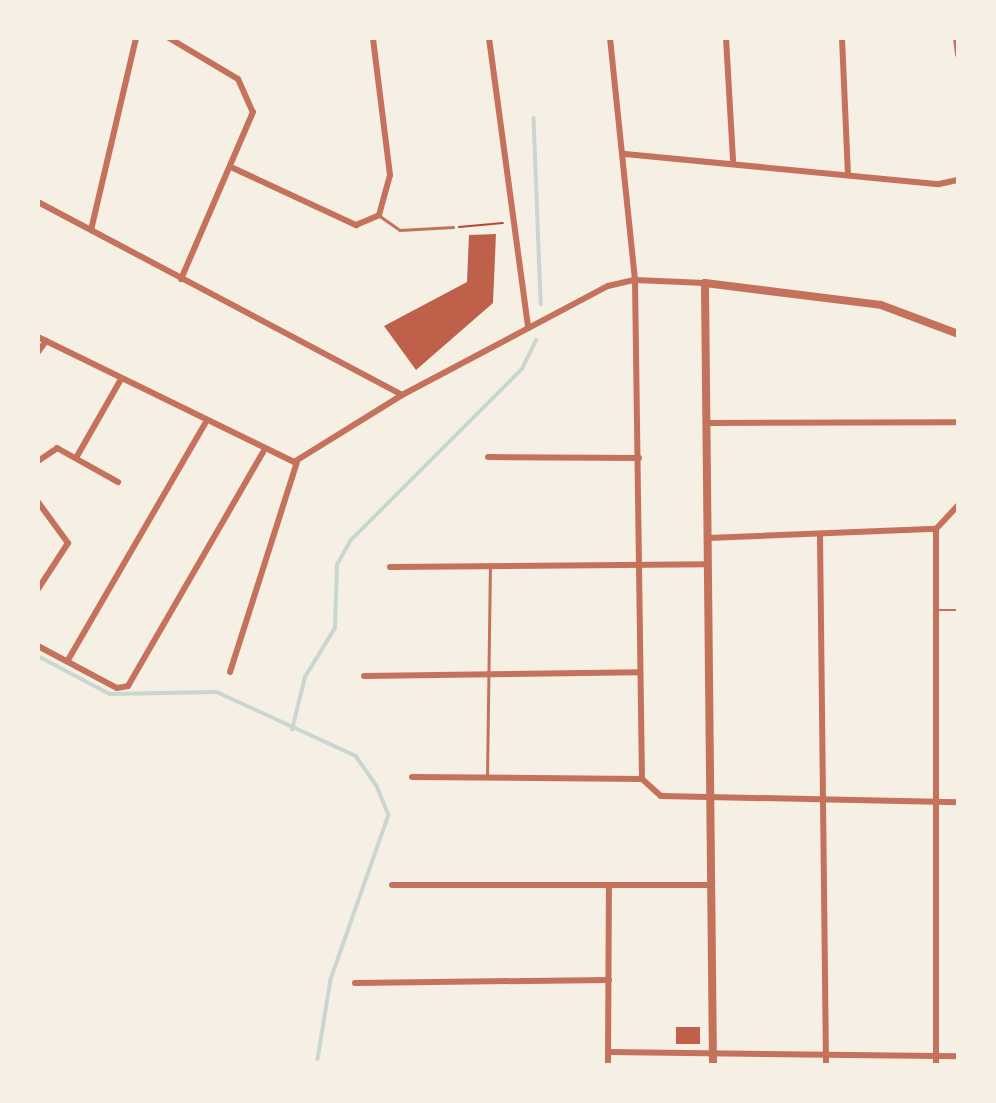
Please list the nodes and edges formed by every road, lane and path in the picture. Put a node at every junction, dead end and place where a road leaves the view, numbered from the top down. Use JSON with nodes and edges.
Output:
{"nodes":[{"id":1,"x":136,"y":38,"type":"edge"},
{"id":2,"x":169,"y":38,"type":"edge"},
{"id":3,"x":373,"y":38,"type":"edge"},
{"id":4,"x":489,"y":38,"type":"edge"},
{"id":5,"x":610,"y":38,"type":"edge"},
{"id":6,"x":726,"y":38,"type":"edge"},
{"id":7,"x":842,"y":38,"type":"edge"},
{"id":8,"x":956,"y":38,"type":"edge"},
{"id":9,"x":957,"y":55,"type":"edge"},
{"id":10,"x":625,"y":154,"type":"junction"},
{"id":11,"x":733,"y":160,"type":"junction"},
{"id":12,"x":233,"y":168,"type":"junction"},
{"id":13,"x":848,"y":174,"type":"junction"},
{"id":14,"x":957,"y":180,"type":"edge"},
{"id":15,"x":38,"y":202,"type":"edge"},
{"id":16,"x":379,"y":215,"type":"junction"},
{"id":17,"x":514,"y":222,"type":"junction"},
{"id":18,"x":453,"y":227,"type":"joint"},
{"id":19,"x":91,"y":230,"type":"junction"},
{"id":20,"x":181,"y":279,"type":"junction"},
{"id":21,"x":635,"y":279,"type":"junction"},
{"id":22,"x":705,"y":283,"type":"junction"},
{"id":23,"x":528,"y":325,"type":"junction"},
{"id":24,"x":957,"y":334,"type":"edge"},
{"id":25,"x":42,"y":339,"type":"edge"},
{"id":26,"x":38,"y":352,"type":"edge"},
{"id":27,"x":120,"y":381,"type":"junction"},
{"id":28,"x":402,"y":395,"type":"junction"},
{"id":29,"x":957,"y":422,"type":"edge"},
{"id":30,"x":709,"y":423,"type":"junction"},
{"id":31,"x":205,"y":424,"type":"junction"},
{"id":32,"x":263,"y":452,"type":"junction"},
{"id":33,"x":488,"y":457,"type":"dead end"},
{"id":34,"x":76,"y":458,"type":"junction"},
{"id":35,"x":639,"y":458,"type":"junction"},
{"id":36,"x":38,"y":461,"type":"edge"},
{"id":37,"x":297,"y":461,"type":"junction"},
{"id":38,"x":118,"y":482,"type":"dead end"},
{"id":39,"x":38,"y":502,"type":"edge"},
{"id":40,"x":957,"y":505,"type":"edge"},
{"id":41,"x":936,"y":529,"type":"junction"},
{"id":42,"x":820,"y":535,"type":"junction"},
{"id":43,"x":708,"y":538,"type":"junction"},
{"id":44,"x":708,"y":564,"type":"junction"},
{"id":45,"x":639,"y":565,"type":"junction"},
{"id":46,"x":390,"y":567,"type":"dead end"},
{"id":47,"x":490,"y":567,"type":"junction"},
{"id":48,"x":38,"y":589,"type":"edge"},
{"id":49,"x":937,"y":610,"type":"junction"},
{"id":50,"x":957,"y":610,"type":"edge"},
{"id":51,"x":38,"y":646,"type":"edge"},
{"id":52,"x":68,"y":660,"type":"junction"},
{"id":53,"x":230,"y":672,"type":"dead end"},
{"id":54,"x":640,"y":672,"type":"junction"},
{"id":55,"x":488,"y":674,"type":"junction"},
{"id":56,"x":363,"y":676,"type":"dead end"},
{"id":57,"x":412,"y":777,"type":"dead end"},
{"id":58,"x":486,"y":778,"type":"junction"},
{"id":59,"x":642,"y":779,"type":"junction"},
{"id":60,"x":710,"y":796,"type":"junction"},
{"id":61,"x":934,"y":801,"type":"junction"},
{"id":62,"x":823,"y":802,"type":"junction"},
{"id":63,"x":957,"y":802,"type":"edge"},
{"id":64,"x":392,"y":885,"type":"dead end"},
{"id":65,"x":609,"y":886,"type":"junction"},
{"id":66,"x":711,"y":886,"type":"junction"},
{"id":67,"x":609,"y":980,"type":"junction"},
{"id":68,"x":355,"y":983,"type":"dead end"},
{"id":69,"x":608,"y":1052,"type":"junction"},
{"id":70,"x":713,"y":1052,"type":"junction"},
{"id":71,"x":826,"y":1052,"type":"junction"},
{"id":72,"x":936,"y":1056,"type":"junction"},
{"id":73,"x":957,"y":1056,"type":"edge"},
{"id":74,"x":608,"y":1065,"type":"edge"},
{"id":75,"x":713,"y":1065,"type":"edge"},
{"id":76,"x":826,"y":1065,"type":"edge"},
{"id":77,"x":936,"y":1065,"type":"edge"}],
"edges":[{"from":1,"to":19,"type":"street"},
{"from":2,"to":12,"type":"street"},
{"from":3,"to":16,"type":"street"},
{"from":4,"to":17,"type":"street"},
{"from":5,"to":10,"type":"street"},
{"from":6,"to":11,"type":"street"},
{"from":7,"to":13,"type":"street"},
{"from":8,"to":9,"type":"street"},
{"from":10,"to":11,"type":"street"},
{"from":10,"to":21,"type":"street"},
{"from":11,"to":13,"type":"street"},
{"from":12,"to":16,"type":"street"},
{"from":12,"to":20,"type":"street"},
{"from":13,"to":14,"type":"street"},
{"from":15,"to":19,"type":"street"},
{"from":16,"to":18,"type":"lane"},
{"from":17,"to":18,"type":"path"},
{"from":17,"to":23,"type":"street"},
{"from":19,"to":20,"type":"street"},
{"from":20,"to":28,"type":"street"},
{"from":21,"to":22,"type":"street"},
{"from":21,"to":23,"type":"street"},
{"from":21,"to":35,"type":"street"},
{"from":22,"to":24,"type":"street"},
{"from":22,"to":30,"type":"street"},
{"from":23,"to":28,"type":"street"},
{"from":25,"to":26,"type":"street"},
{"from":25,"to":27,"type":"street"},
{"from":27,"to":31,"type":"street"},
{"from":27,"to":34,"type":"street"},
{"from":28,"to":37,"type":"street"},
{"from":29,"to":30,"type":"street"},
{"from":30,"to":43,"type":"street"},
{"from":31,"to":32,"type":"street"},
{"from":31,"to":52,"type":"street"},
{"from":32,"to":37,"type":"street"},
{"from":32,"to":52,"type":"street"},
{"from":33,"to":35,"type":"street"},
{"from":34,"to":36,"type":"street"},
{"from":34,"to":38,"type":"street"},
{"from":35,"to":45,"type":"street"},
{"from":37,"to":53,"type":"street"},
{"from":39,"to":48,"type":"street"},
{"from":40,"to":41,"type":"street"},
{"from":41,"to":42,"type":"street"},
{"from":41,"to":49,"type":"street"},
{"from":42,"to":43,"type":"street"},
{"from":42,"to":62,"type":"street"},
{"from":43,"to":44,"type":"street"},
{"from":44,"to":45,"type":"street"},
{"from":44,"to":60,"type":"street"},
{"from":45,"to":47,"type":"street"},
{"from":45,"to":54,"type":"street"},
{"from":46,"to":47,"type":"street"},
{"from":47,"to":55,"type":"lane"},
{"from":49,"to":50,"type":"lane"},
{"from":49,"to":61,"type":"street"},
{"from":51,"to":52,"type":"street"},
{"from":54,"to":55,"type":"street"},
{"from":54,"to":59,"type":"street"},
{"from":55,"to":56,"type":"street"},
{"from":55,"to":58,"type":"lane"},
{"from":57,"to":58,"type":"street"},
{"from":58,"to":59,"type":"street"},
{"from":59,"to":60,"type":"street"},
{"from":60,"to":62,"type":"street"},
{"from":60,"to":66,"type":"street"},
{"from":61,"to":62,"type":"street"},
{"from":61,"to":63,"type":"street"},
{"from":61,"to":72,"type":"street"},
{"from":62,"to":71,"type":"street"},
{"from":64,"to":65,"type":"street"},
{"from":65,"to":66,"type":"street"},
{"from":65,"to":67,"type":"street"},
{"from":66,"to":70,"type":"street"},
{"from":67,"to":68,"type":"street"},
{"from":67,"to":69,"type":"street"},
{"from":69,"to":70,"type":"street"},
{"from":69,"to":74,"type":"street"},
{"from":70,"to":71,"type":"street"},
{"from":70,"to":75,"type":"street"},
{"from":71,"to":72,"type":"street"},
{"from":71,"to":76,"type":"street"},
{"from":72,"to":73,"type":"street"},
{"from":72,"to":77,"type":"street"}]}
